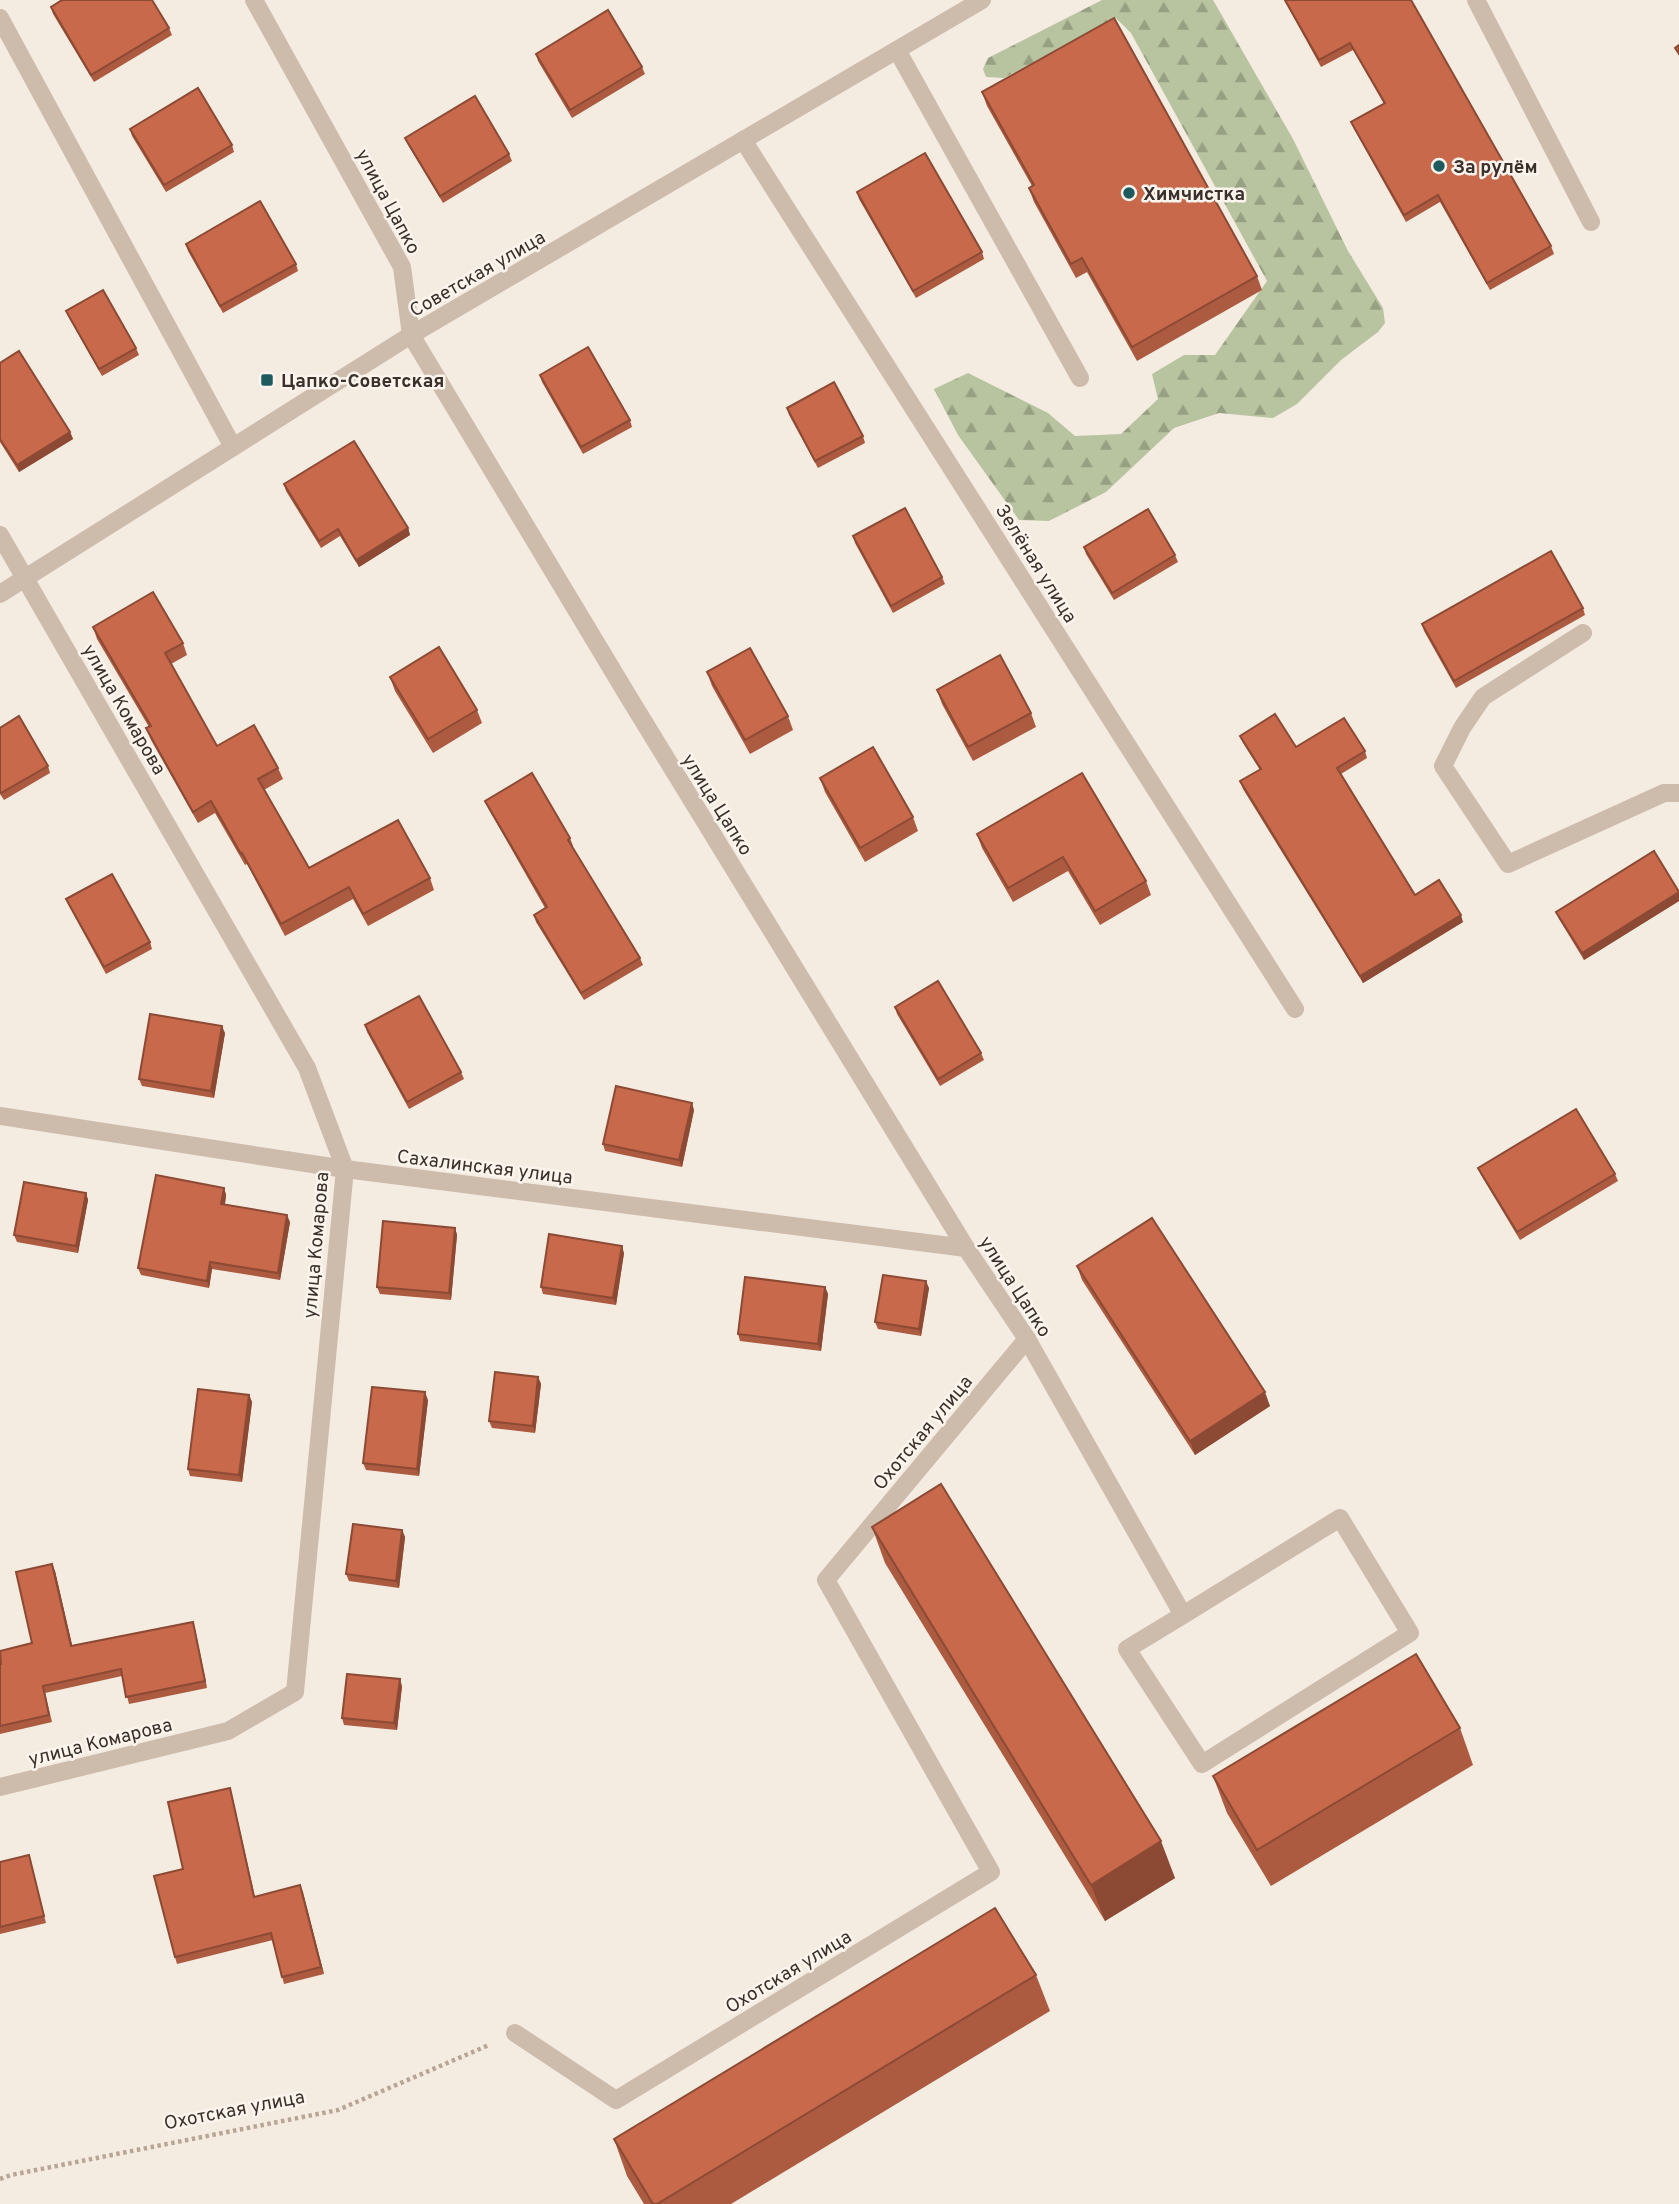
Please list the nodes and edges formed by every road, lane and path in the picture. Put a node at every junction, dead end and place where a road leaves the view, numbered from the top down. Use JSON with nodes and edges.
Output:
{"nodes":[{"id":1,"x":254,"y":0,"type":"edge"},
{"id":2,"x":982,"y":0,"type":"edge"},
{"id":3,"x":1476,"y":0,"type":"edge"},
{"id":4,"x":0,"y":18,"type":"edge"},
{"id":5,"x":897,"y":50,"type":"junction"},
{"id":6,"x":743,"y":140,"type":"junction"},
{"id":7,"x":1591,"y":222,"type":"dead end"},
{"id":8,"x":411,"y":335,"type":"junction"},
{"id":9,"x":1080,"y":379,"type":"dead end"},
{"id":10,"x":233,"y":447,"type":"junction"},
{"id":11,"x":0,"y":535,"type":"edge"},
{"id":12,"x":25,"y":578,"type":"junction"},
{"id":13,"x":0,"y":594,"type":"edge"},
{"id":14,"x":1583,"y":633,"type":"dead end"},
{"id":15,"x":1679,"y":793,"type":"edge"},
{"id":16,"x":1295,"y":1009,"type":"dead end"},
{"id":17,"x":0,"y":1116,"type":"edge"},
{"id":18,"x":345,"y":1169,"type":"junction"},
{"id":19,"x":966,"y":1248,"type":"junction"},
{"id":20,"x":1027,"y":1339,"type":"junction"},
{"id":21,"x":1183,"y":1615,"type":"junction"},
{"id":22,"x":0,"y":1787,"type":"edge"},
{"id":23,"x":515,"y":2034,"type":"joint"},
{"id":24,"x":0,"y":2179,"type":"edge"}],
"edges":[{"from":1,"to":8,"type":"street","name":"улица Цапко"},
{"from":2,"to":5,"type":"street","name":"Советская улица"},
{"from":3,"to":7,"type":"street"},
{"from":4,"to":10,"type":"street"},
{"from":5,"to":6,"type":"street","name":"Советская улица"},
{"from":5,"to":9,"type":"street"},
{"from":6,"to":8,"type":"street","name":"Советская улица"},
{"from":6,"to":16,"type":"street","name":"Зелёная улица"},
{"from":8,"to":10,"type":"street","name":"Советская улица"},
{"from":8,"to":19,"type":"street","name":"улица Цапко"},
{"from":10,"to":12,"type":"street","name":"Советская улица"},
{"from":11,"to":12,"type":"street","name":"улица Комарова"},
{"from":12,"to":13,"type":"street","name":"Советская улица"},
{"from":12,"to":18,"type":"street","name":"улица Комарова"},
{"from":14,"to":15,"type":"street"},
{"from":17,"to":18,"type":"street","name":"Сахалинская улица"},
{"from":18,"to":19,"type":"street","name":"Сахалинская улица"},
{"from":18,"to":22,"type":"street","name":"улица Комарова"},
{"from":19,"to":20,"type":"street","name":"улица Цапко"},
{"from":20,"to":21,"type":"street","name":"улица Цапко"},
{"from":20,"to":23,"type":"street","name":"Охотская улица"},
{"from":21,"to":21,"type":"street"},
{"from":23,"to":24,"type":"path","name":"Охотская улица"}]}
